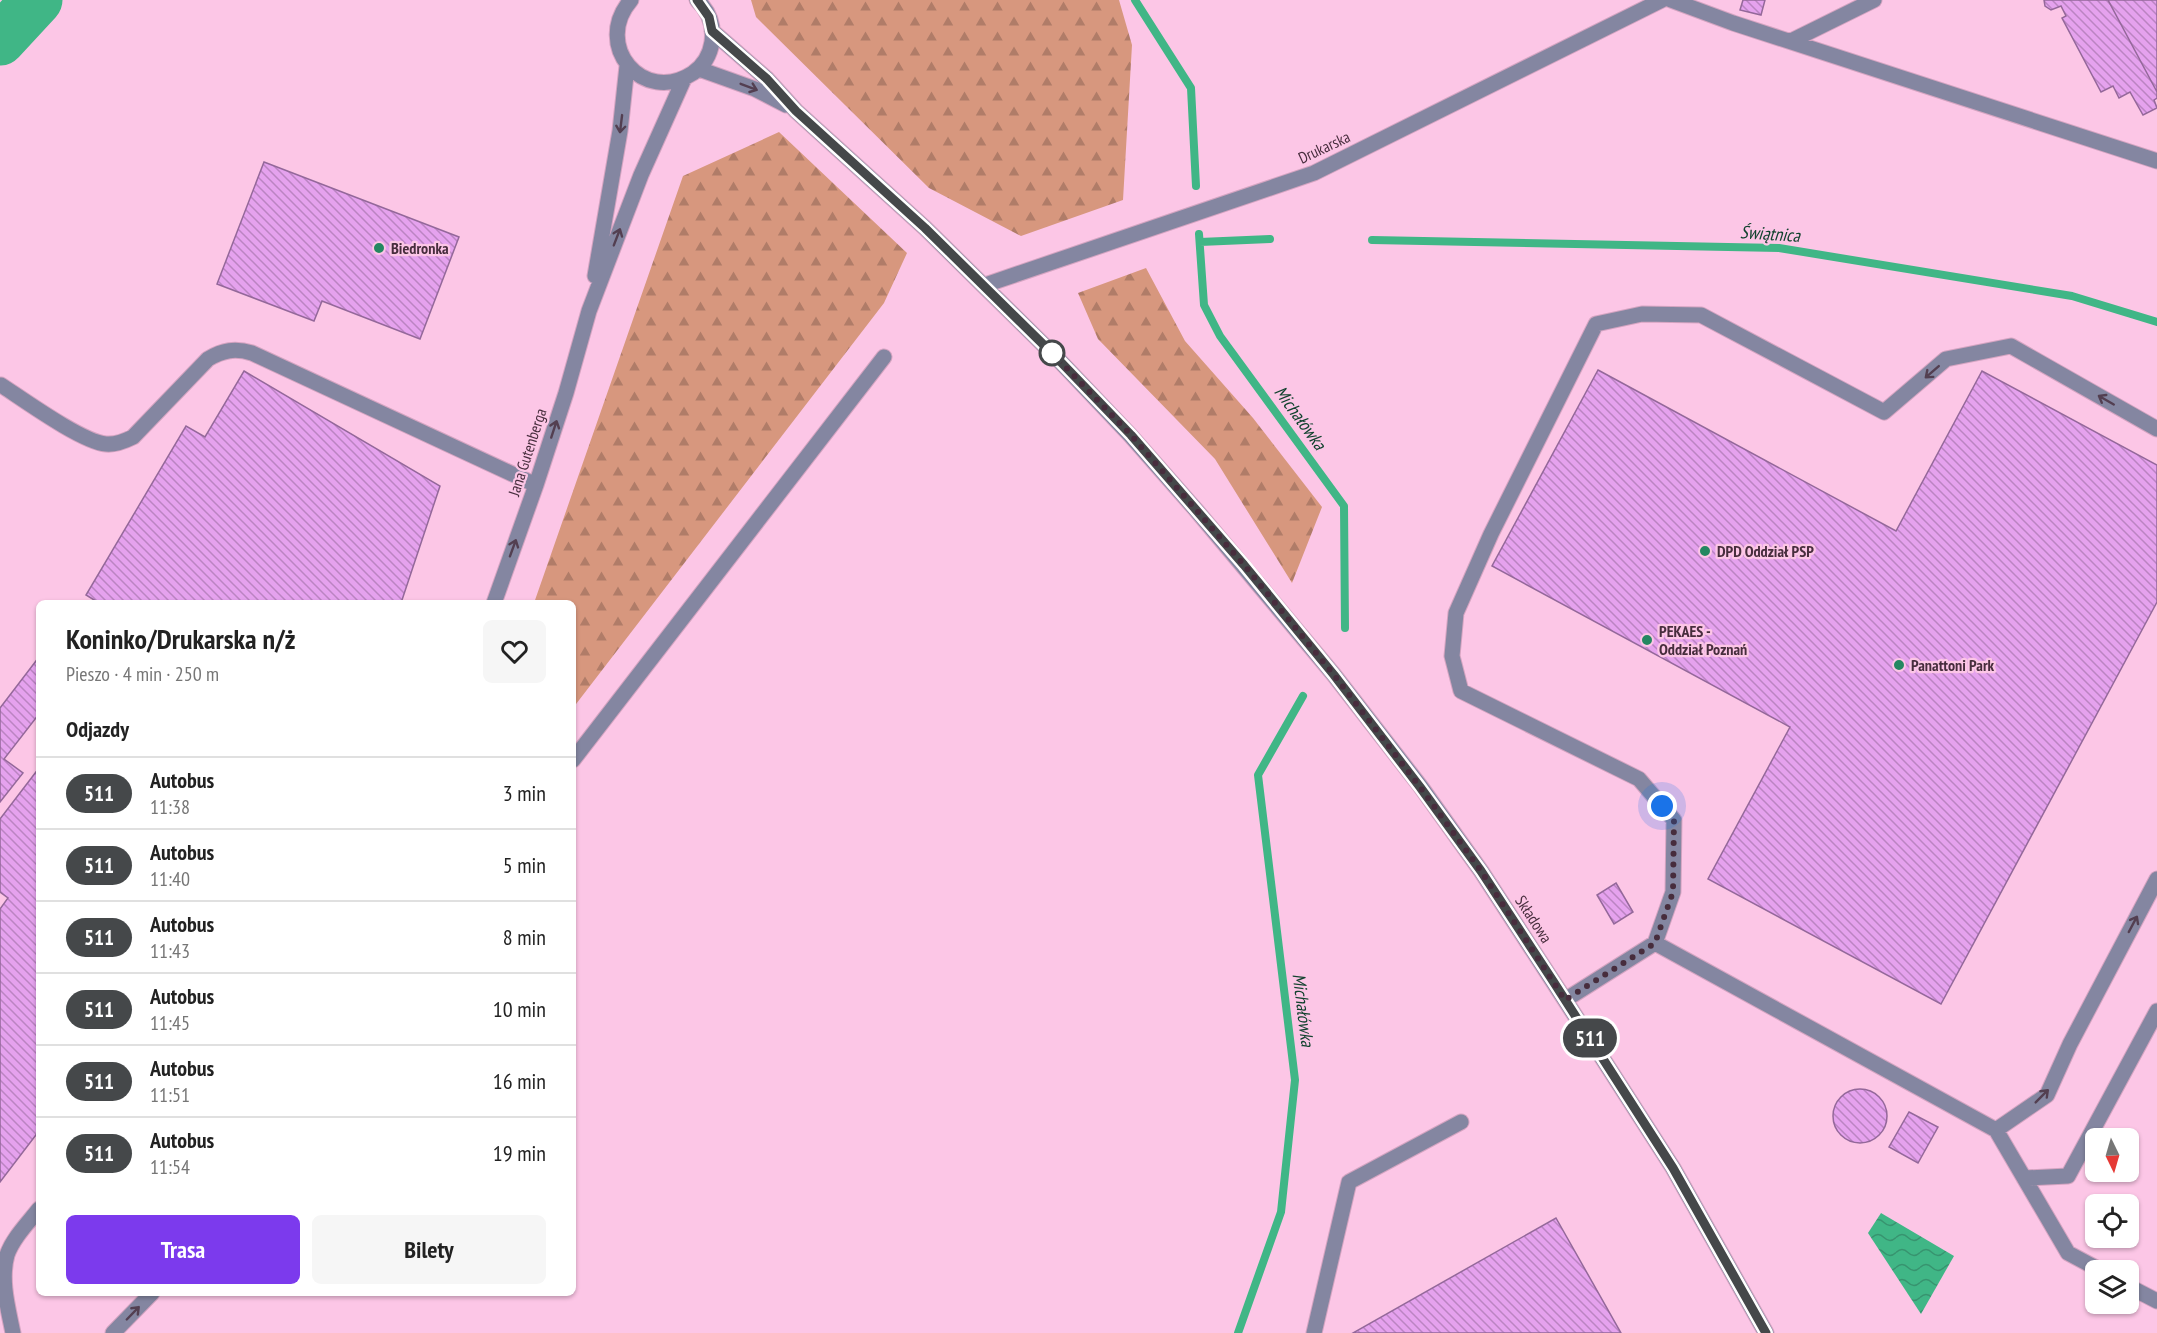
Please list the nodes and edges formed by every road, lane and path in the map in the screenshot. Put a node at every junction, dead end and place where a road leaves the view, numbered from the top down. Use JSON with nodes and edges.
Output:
{"nodes":[{"id":1,"x":697,"y":0,"type":"edge"},
{"id":2,"x":1662,"y":0,"type":"edge"},
{"id":3,"x":1671,"y":0,"type":"edge"},
{"id":4,"x":1874,"y":0,"type":"edge"},
{"id":5,"x":625,"y":3,"type":"edge"},
{"id":6,"x":712,"y":31,"type":"junction"},
{"id":7,"x":1791,"y":42,"type":"junction"},
{"id":8,"x":627,"y":66,"type":"junction"},
{"id":9,"x":699,"y":69,"type":"junction"},
{"id":10,"x":684,"y":79,"type":"junction"},
{"id":11,"x":796,"y":111,"type":"junction"},
{"id":12,"x":2157,"y":161,"type":"edge"},
{"id":13,"x":985,"y":285,"type":"junction"},
{"id":14,"x":589,"y":311,"type":"junction"},
{"id":15,"x":884,"y":357,"type":"dead end"},
{"id":16,"x":1,"y":385,"type":"edge"},
{"id":17,"x":2157,"y":429,"type":"edge"},
{"id":18,"x":536,"y":485,"type":"junction"},
{"id":19,"x":495,"y":600,"type":"edge"},
{"id":20,"x":576,"y":756,"type":"edge"},
{"id":21,"x":2157,"y":879,"type":"edge"},
{"id":22,"x":1655,"y":943,"type":"junction"},
{"id":23,"x":1565,"y":1000,"type":"junction"},
{"id":24,"x":2157,"y":1011,"type":"edge"},
{"id":25,"x":1461,"y":1122,"type":"dead end"},
{"id":26,"x":1996,"y":1130,"type":"junction"},
{"id":27,"x":2024,"y":1178,"type":"junction"},
{"id":28,"x":36,"y":1213,"type":"edge"},
{"id":29,"x":2085,"y":1262,"type":"edge"},
{"id":30,"x":2139,"y":1292,"type":"edge"},
{"id":31,"x":149,"y":1296,"type":"edge"},
{"id":32,"x":2157,"y":1301,"type":"edge"},
{"id":33,"x":13,"y":1333,"type":"edge"},
{"id":34,"x":113,"y":1333,"type":"edge"},
{"id":35,"x":1314,"y":1333,"type":"edge"},
{"id":36,"x":1766,"y":1333,"type":"edge"}],
"edges":[{"from":1,"to":6,"type":"street"},
{"from":2,"to":13,"type":"street","name":"Drukarska"},
{"from":3,"to":7,"type":"street"},
{"from":4,"to":7,"type":"street"},
{"from":5,"to":8,"type":"street"},
{"from":6,"to":9,"type":"street"},
{"from":6,"to":11,"type":"street"},
{"from":7,"to":12,"type":"street"},
{"from":8,"to":10,"type":"street"},
{"from":8,"to":14,"type":"street","name":"Jana Gutenberga","one_way":true},
{"from":9,"to":10,"type":"street"},
{"from":9,"to":11,"type":"street","one_way":true},
{"from":14,"to":10,"type":"street","name":"Jana Gutenberga","one_way":true},
{"from":11,"to":13,"type":"street","name":"Składowa"},
{"from":13,"to":23,"type":"street","name":"Składowa"},
{"from":18,"to":14,"type":"street","name":"Jana Gutenberga","one_way":true},
{"from":15,"to":20,"type":"street"},
{"from":16,"to":18,"type":"street"},
{"from":17,"to":22,"type":"street","one_way":true},
{"from":19,"to":18,"type":"street","name":"Jana Gutenberga","one_way":true},
{"from":26,"to":21,"type":"street","one_way":true},
{"from":22,"to":23,"type":"street"},
{"from":22,"to":26,"type":"street"},
{"from":23,"to":36,"type":"street","name":"Składowa"},
{"from":24,"to":27,"type":"street"},
{"from":25,"to":35,"type":"street"},
{"from":26,"to":27,"type":"street"},
{"from":27,"to":29,"type":"street"},
{"from":28,"to":33,"type":"street"},
{"from":30,"to":32,"type":"street"},
{"from":34,"to":31,"type":"street","one_way":true}]}
